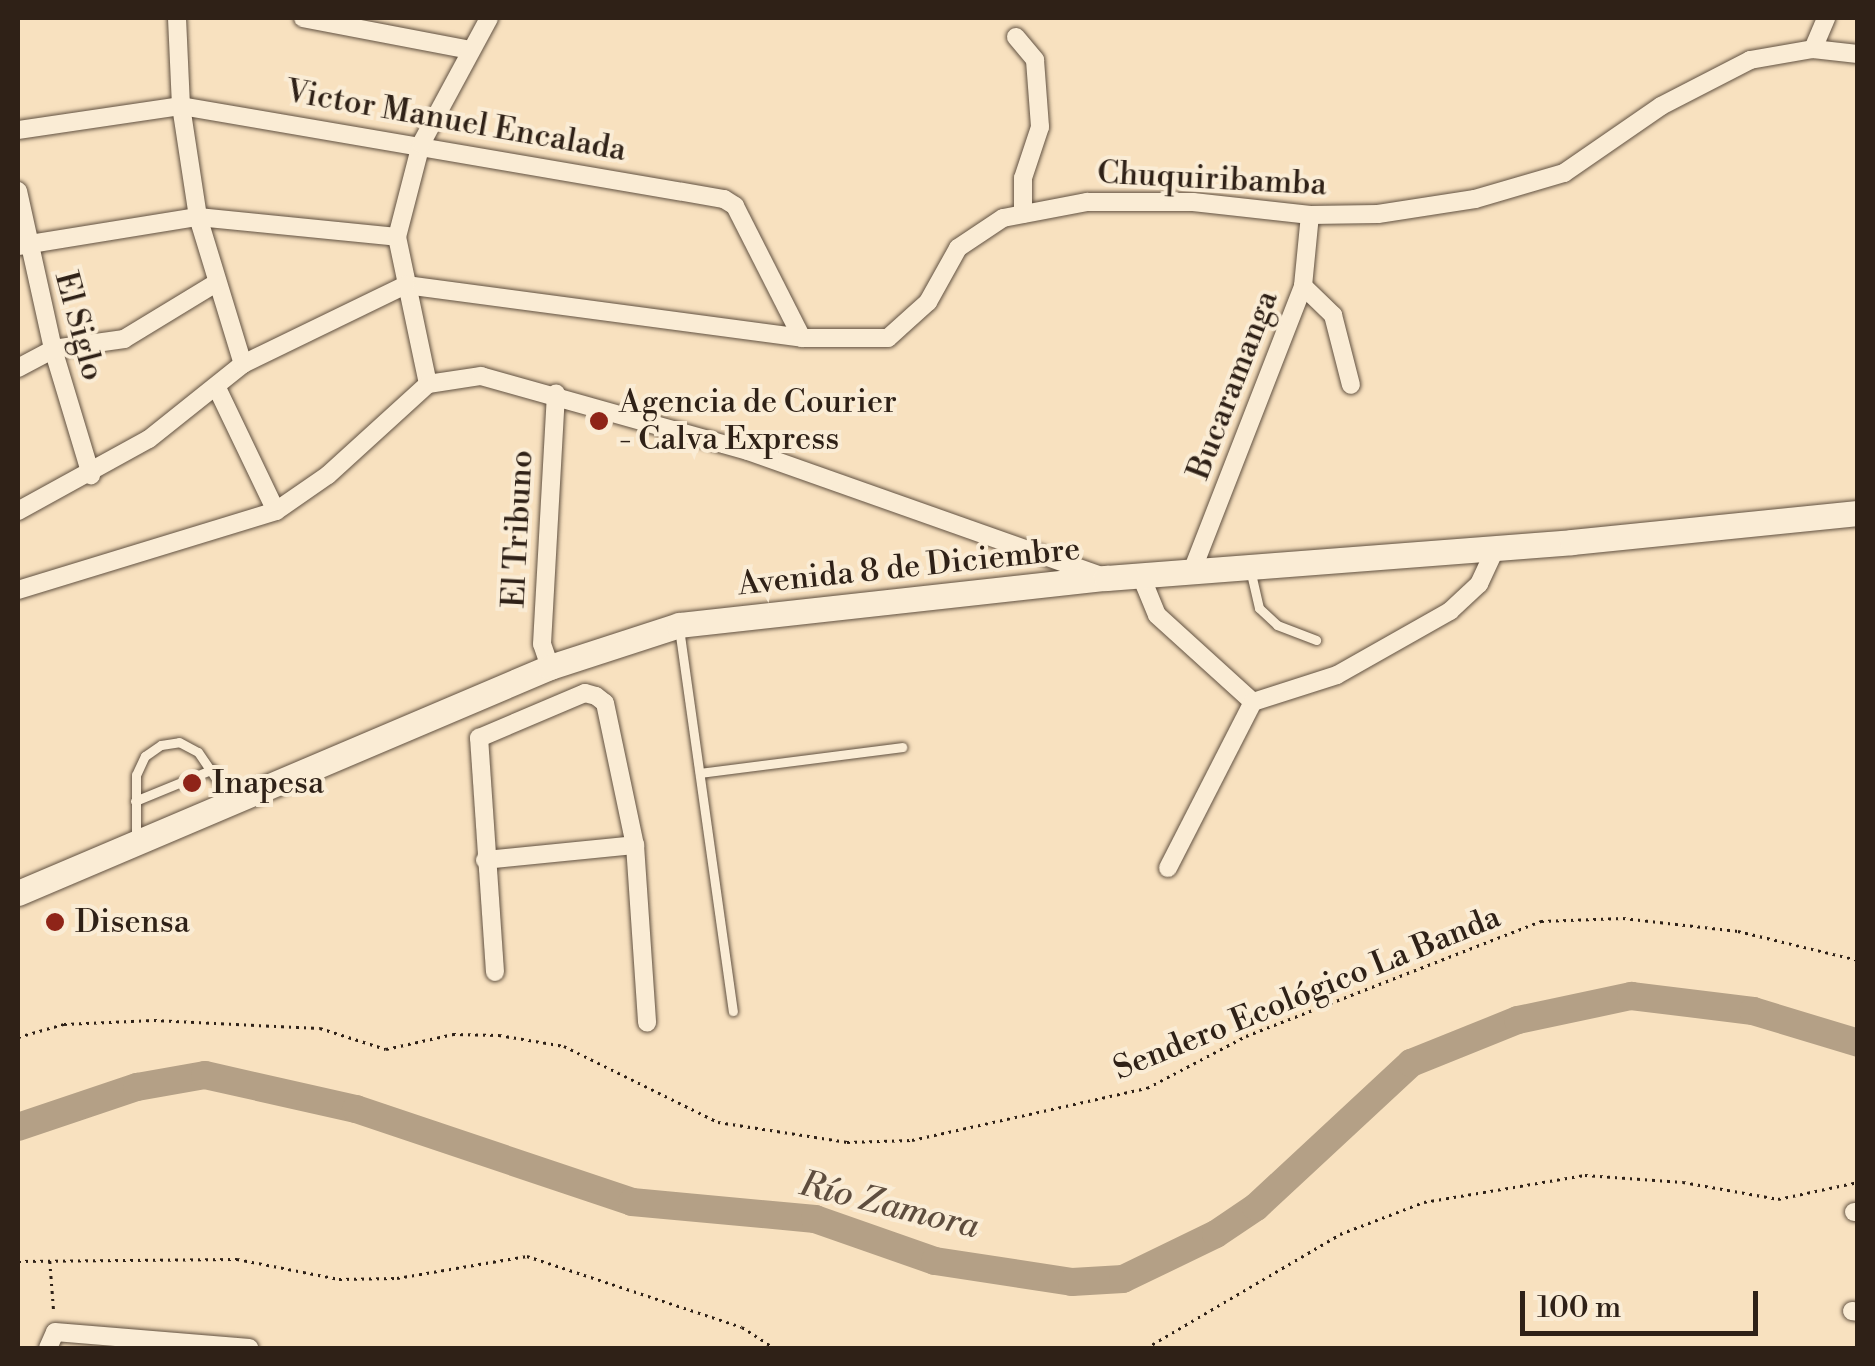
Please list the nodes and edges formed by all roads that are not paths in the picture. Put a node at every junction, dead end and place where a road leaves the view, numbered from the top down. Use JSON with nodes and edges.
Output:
{"nodes":[{"id":1,"x":177,"y":18,"type":"edge"},
{"id":2,"x":304,"y":18,"type":"edge"},
{"id":3,"x":489,"y":18,"type":"edge"},
{"id":4,"x":1826,"y":18,"type":"edge"},
{"id":5,"x":1016,"y":37,"type":"dead end"},
{"id":6,"x":1813,"y":49,"type":"junction"},
{"id":7,"x":470,"y":50,"type":"junction"},
{"id":8,"x":1858,"y":54,"type":"edge"},
{"id":9,"x":181,"y":106,"type":"junction"},
{"id":10,"x":18,"y":130,"type":"edge"},
{"id":11,"x":422,"y":144,"type":"junction"},
{"id":12,"x":18,"y":192,"type":"edge"},
{"id":13,"x":1023,"y":214,"type":"junction"},
{"id":14,"x":1310,"y":215,"type":"junction"},
{"id":15,"x":198,"y":217,"type":"junction"},
{"id":16,"x":397,"y":237,"type":"junction"},
{"id":17,"x":21,"y":244,"type":"edge"},
{"id":18,"x":216,"y":283,"type":"junction"},
{"id":19,"x":406,"y":285,"type":"junction"},
{"id":20,"x":1303,"y":286,"type":"junction"},
{"id":21,"x":802,"y":338,"type":"junction"},
{"id":22,"x":53,"y":349,"type":"junction"},
{"id":23,"x":243,"y":364,"type":"junction"},
{"id":24,"x":18,"y":368,"type":"edge"},
{"id":25,"x":428,"y":384,"type":"junction"},
{"id":26,"x":1351,"y":385,"type":"dead end"},
{"id":27,"x":216,"y":388,"type":"junction"},
{"id":28,"x":556,"y":392,"type":"junction"},
{"id":29,"x":91,"y":475,"type":"junction"},
{"id":30,"x":18,"y":511,"type":"edge"},
{"id":31,"x":276,"y":512,"type":"junction"},
{"id":32,"x":1858,"y":512,"type":"edge"},
{"id":33,"x":1495,"y":549,"type":"junction"},
{"id":34,"x":1250,"y":566,"type":"junction"},
{"id":35,"x":1192,"y":571,"type":"junction"},
{"id":36,"x":1141,"y":576,"type":"junction"},
{"id":37,"x":1106,"y":578,"type":"junction"},
{"id":38,"x":18,"y":590,"type":"edge"},
{"id":39,"x":679,"y":625,"type":"junction"},
{"id":40,"x":1316,"y":640,"type":"dead end"},
{"id":41,"x":539,"y":671,"type":"junction"},
{"id":42,"x":1253,"y":702,"type":"junction"},
{"id":43,"x":541,"y":710,"type":"junction"},
{"id":44,"x":902,"y":747,"type":"dead end"},
{"id":45,"x":213,"y":770,"type":"junction"},
{"id":46,"x":700,"y":773,"type":"junction"},
{"id":47,"x":135,"y":801,"type":"junction"},
{"id":48,"x":232,"y":804,"type":"junction"},
{"id":49,"x":136,"y":844,"type":"junction"},
{"id":50,"x":634,"y":846,"type":"junction"},
{"id":51,"x":485,"y":860,"type":"junction"},
{"id":52,"x":1168,"y":868,"type":"dead end"},
{"id":53,"x":18,"y":893,"type":"edge"},
{"id":54,"x":495,"y":972,"type":"dead end"},
{"id":55,"x":734,"y":1011,"type":"dead end"},
{"id":56,"x":647,"y":1023,"type":"dead end"},
{"id":57,"x":52,"y":1340,"type":"edge"},
{"id":58,"x":249,"y":1348,"type":"edge"}],
"edges":[{"from":1,"to":9,"type":"street"},
{"from":2,"to":7,"type":"street"},
{"from":3,"to":7,"type":"street"},
{"from":4,"to":6,"type":"street"},
{"from":5,"to":13,"type":"street"},
{"from":6,"to":8,"type":"street","name":"Chuquiribamba"},
{"from":6,"to":14,"type":"street","name":"Chuquiribamba"},
{"from":7,"to":11,"type":"street"},
{"from":9,"to":10,"type":"street","name":"Victor Manuel Encalada"},
{"from":9,"to":11,"type":"street","name":"Victor Manuel Encalada"},
{"from":9,"to":15,"type":"street"},
{"from":11,"to":16,"type":"street"},
{"from":11,"to":21,"type":"street","name":"Victor Manuel Encalada"},
{"from":12,"to":17,"type":"street","name":"El Siglo"},
{"from":13,"to":14,"type":"street","name":"Chuquiribamba"},
{"from":13,"to":21,"type":"street","name":"Chuquiribamba"},
{"from":14,"to":20,"type":"street","name":"Bucaramanga"},
{"from":15,"to":16,"type":"street"},
{"from":15,"to":17,"type":"street"},
{"from":15,"to":18,"type":"street"},
{"from":16,"to":19,"type":"street"},
{"from":17,"to":22,"type":"street","name":"El Siglo"},
{"from":18,"to":22,"type":"street"},
{"from":18,"to":23,"type":"street"},
{"from":19,"to":21,"type":"street","name":"Chuquiribamba"},
{"from":19,"to":23,"type":"street"},
{"from":19,"to":25,"type":"street"},
{"from":20,"to":26,"type":"street"},
{"from":20,"to":35,"type":"street","name":"Bucaramanga"},
{"from":22,"to":24,"type":"street"},
{"from":22,"to":29,"type":"street","name":"El Siglo"},
{"from":23,"to":27,"type":"street"},
{"from":25,"to":28,"type":"street"},
{"from":25,"to":31,"type":"street"},
{"from":27,"to":29,"type":"street"},
{"from":27,"to":31,"type":"street"},
{"from":28,"to":37,"type":"street"},
{"from":28,"to":41,"type":"street","name":"El Tribuno"},
{"from":29,"to":30,"type":"street"},
{"from":31,"to":38,"type":"street"},
{"from":32,"to":33,"type":"main road","name":"Avenida 8 de Diciembre"},
{"from":33,"to":34,"type":"main road","name":"Avenida 8 de Diciembre"},
{"from":33,"to":42,"type":"street"},
{"from":34,"to":35,"type":"main road","name":"Avenida 8 de Diciembre"},
{"from":34,"to":40,"type":"lane"},
{"from":35,"to":36,"type":"main road","name":"Avenida 8 de Diciembre"},
{"from":36,"to":37,"type":"main road","name":"Avenida 8 de Diciembre"},
{"from":36,"to":42,"type":"street"},
{"from":37,"to":39,"type":"main road","name":"Avenida 8 de Diciembre"},
{"from":39,"to":41,"type":"main road","name":"Avenida 8 de Diciembre"},
{"from":39,"to":46,"type":"lane"},
{"from":41,"to":43,"type":"street","name":"El Tribuno"},
{"from":41,"to":48,"type":"main road","name":"Avenida 8 de Diciembre"},
{"from":42,"to":52,"type":"street"},
{"from":43,"to":50,"type":"street"},
{"from":43,"to":51,"type":"street"},
{"from":44,"to":46,"type":"lane"},
{"from":45,"to":47,"type":"lane"},
{"from":45,"to":47,"type":"lane"},
{"from":45,"to":48,"type":"lane"},
{"from":46,"to":55,"type":"lane"},
{"from":47,"to":49,"type":"lane"},
{"from":48,"to":49,"type":"main road","name":"Avenida 8 de Diciembre"},
{"from":49,"to":53,"type":"main road","name":"Avenida 8 de Diciembre"},
{"from":50,"to":51,"type":"street"},
{"from":50,"to":56,"type":"street"},
{"from":51,"to":54,"type":"street"},
{"from":57,"to":58,"type":"street"}]}
